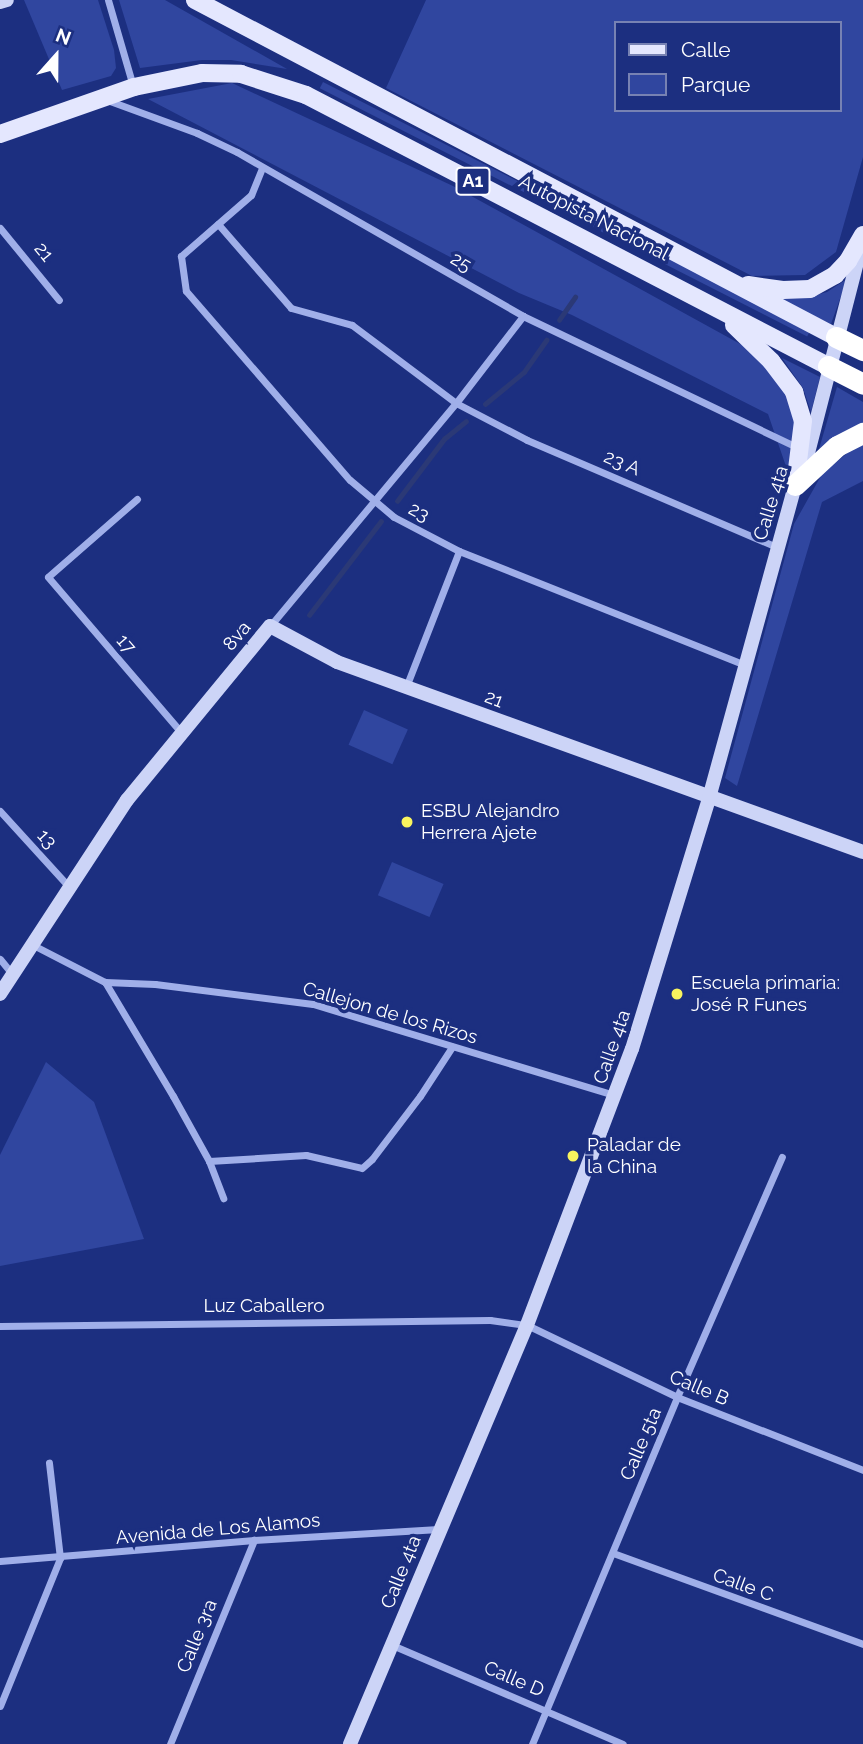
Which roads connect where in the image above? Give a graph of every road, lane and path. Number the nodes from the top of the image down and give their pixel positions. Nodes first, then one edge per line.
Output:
1 (7, 0) edge
2 (108, 0) edge
3 (195, 0) edge
4 (0, 2) edge
5 (134, 87) junction
6 (100, 97) junction
7 (0, 134) edge
8 (262, 168) junction
9 (218, 224) junction
10 (0, 228) edge
11 (863, 237) edge
12 (720, 278) junction
13 (695, 296) junction
14 (59, 300) dead end
15 (523, 316) junction
16 (836, 337) junction
17 (863, 350) edge
18 (828, 366) junction
19 (863, 384) edge
20 (456, 403) junction
21 (863, 433) edge
22 (804, 450) junction
23 (795, 485) junction
24 (137, 499) dead end
25 (374, 500) junction
26 (778, 547) junction
27 (459, 551) junction
28 (270, 626) junction
29 (746, 665) junction
30 (406, 687) junction
31 (181, 733) junction
32 (709, 798) junction
33 (0, 810) edge
34 (863, 852) edge
35 (71, 889) junction
36 (33, 945) junction
37 (0, 960) edge
38 (14, 975) junction
39 (105, 982) junction
40 (0, 994) edge
41 (452, 1047) junction
42 (615, 1095) junction
43 (782, 1157) dead end
44 (209, 1161) junction
45 (223, 1198) dead end
46 (527, 1325) junction
47 (0, 1326) edge
48 (677, 1397) junction
49 (49, 1463) dead end
50 (863, 1469) edge
51 (439, 1529) junction
52 (254, 1540) junction
53 (612, 1553) junction
54 (60, 1558) junction
55 (0, 1561) edge
56 (863, 1644) edge
57 (392, 1645) junction
58 (0, 1706) edge
59 (546, 1709) junction
60 (170, 1744) edge
61 (350, 1744) edge
62 (533, 1744) edge
63 (623, 1744) edge

1 - 4 main road
2 - 5 street
3 - 12 main road, Autopista Nacional / A1
5 - 6 main road, Autopista Nacional / A1
5 - 13 main road, Autopista Nacional / A1
6 - 7 main road, Autopista Nacional
6 - 8 street, 25
8 - 9 street
8 - 15 street, 25
9 - 20 street, 23 A
9 - 25 street, 23
10 - 14 street, 21
11 - 12 main road
11 - 16 main road, Calle 4ta
12 - 16 main road, Autopista Nacional / A1
13 - 18 main road, Autopista Nacional / A1
13 - 22 main road
15 - 20 street, 8va
15 - 22 street, 25
16 - 17 highway, Autopista Nacional / A1
16 - 18 main road, Calle 4ta
18 - 19 highway, Autopista Nacional / A1
18 - 22 main road, Calle 4ta
20 - 25 street, 8va
20 - 26 street, 23 A
21 - 23 highway
22 - 23 main road
23 - 26 main road, Calle 4ta
24 - 31 street, 17
25 - 27 street, 23
25 - 28 street, 8va
26 - 29 main road, Calle 4ta
27 - 29 street, 23
27 - 30 street
28 - 30 main road, 21
28 - 31 main road, 8va
29 - 32 main road, Calle 4ta
30 - 32 main road, 21
31 - 35 main road, 8va
32 - 34 main road, 21
32 - 42 main road, Calle 4ta
33 - 35 street, 13
35 - 36 main road, 8va
36 - 38 main road, 8va
36 - 39 street, Callejon de los Rizos
37 - 38 street
38 - 40 main road, 8va
39 - 41 street, Callejon de los Rizos
39 - 44 street
41 - 42 street, Callejon de los Rizos
41 - 44 street
42 - 46 main road, Calle 4ta
43 - 48 street, Calle 5ta
44 - 45 street
46 - 47 street, Luz Caballero
46 - 48 street, Calle B
46 - 51 main road, Calle 4ta
48 - 50 street, Calle B
48 - 53 street, Calle 5ta
49 - 54 street
51 - 52 street, Avenida de Los Alamos
51 - 57 main road, Calle 4ta
52 - 54 street, Avenida de Los Alamos
52 - 60 street, Calle 3ra
53 - 56 street, Calle C
53 - 59 street, Calle 5ta
54 - 55 street, Avenida de Los Alamos
54 - 58 street
57 - 59 street, Calle D
57 - 61 main road, Calle 4ta
59 - 62 street, Calle 5ta
59 - 63 street, Calle D

